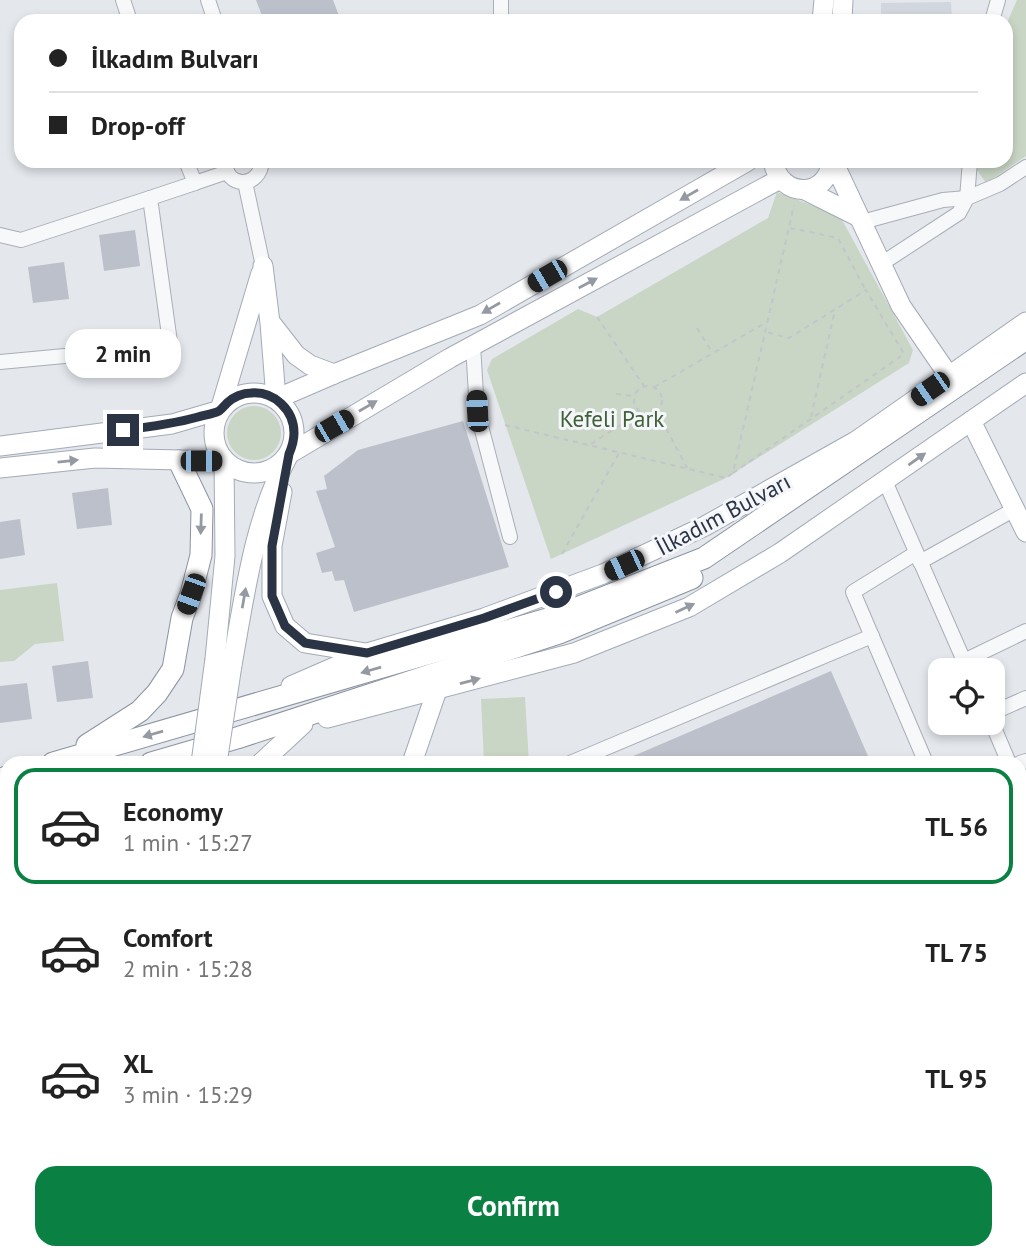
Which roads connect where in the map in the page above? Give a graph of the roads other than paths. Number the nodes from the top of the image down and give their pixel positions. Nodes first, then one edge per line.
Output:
1 (1026, 167) edge
2 (189, 168) edge
3 (224, 168) edge
4 (226, 168) edge
5 (262, 168) edge
6 (736, 168) edge
7 (830, 168) edge
8 (835, 168) edge
9 (969, 168) edge
10 (776, 170) edge
11 (245, 182) junction
12 (195, 183) junction
13 (800, 194) junction
14 (150, 198) junction
15 (967, 198) junction
16 (861, 220) junction
17 (0, 234) edge
18 (881, 264) junction
19 (263, 266) junction
20 (1026, 322) edge
21 (270, 323) junction
22 (1026, 339) edge
23 (473, 345) junction
24 (1026, 354) edge
25 (0, 362) edge
26 (334, 374) junction
27 (949, 376) junction
28 (1026, 383) edge
29 (276, 399) junction
30 (220, 410) junction
31 (971, 422) junction
32 (0, 446) edge
33 (289, 454) junction
34 (179, 461) junction
35 (224, 461) junction
36 (0, 468) edge
37 (885, 481) junction
38 (1015, 509) junction
39 (1026, 532) edge
40 (510, 537) dead end
41 (918, 558) junction
42 (557, 625) junction
43 (1026, 631) edge
44 (872, 636) junction
45 (367, 653) junction
46 (962, 658) edge
47 (980, 658) edge
48 (224, 662) junction
49 (437, 690) junction
50 (1026, 698) edge
51 (1005, 707) edge
52 (235, 710) junction
53 (303, 724) junction
54 (997, 735) edge
55 (237, 738) junction
56 (68, 756) edge
57 (77, 756) edge
58 (175, 756) edge
59 (203, 756) edge
60 (217, 756) edge
61 (269, 756) edge
62 (414, 756) edge
63 (587, 756) edge
64 (923, 756) edge
65 (1006, 756) edge

1 - 15 street
2 - 12 street
3 - 12 street
4 - 11 street
5 - 11 street
6 -> 26 main road
7 - 13 main road
8 - 16 main road
9 - 15 street
10 - 13 main road
23 -> 10 main road
11 - 19 street
12 - 14 street
13 - 16 main road
14 - 17 street
14 - 25 street
15 - 16 street
15 - 18 street
16 - 18 main road
18 - 27 main road
19 - 21 main road
19 - 30 main road
20 - 27 main road, İlkadım Bulvarı
21 - 26 main road
21 - 29 main road
22 - 42 highway, İlkadım Bulvarı
33 -> 23 main road
23 - 40 street
24 - 42 highway, İlkadım Bulvarı
26 - 29 main road
27 - 45 main road, İlkadım Bulvarı
28 - 31 main road, İlkadım Bulvarı
29 - 30 main road
29 - 33 main road
30 - 32 main road
30 - 35 main road
37 -> 31 main road, İlkadım Bulvarı
31 - 38 main road
33 - 35 main road
33 - 45 main road
48 -> 33 main road
34 - 35 main road
36 -> 34 main road
34 -> 56 highway
35 - 48 main road
37 - 41 street
49 -> 37 main road, İlkadım Bulvarı
38 - 39 main road
38 - 41 street
41 - 44 street
41 - 46 street
42 -> 52 highway, İlkadım Bulvarı
42 - 55 highway, İlkadım Bulvarı
43 - 47 street
44 - 63 street
44 - 64 street
45 - 52 main road, İlkadım Bulvarı
48 - 59 main road, bridge
48 - 60 main road, bridge
49 - 53 main road, İlkadım Bulvarı
49 - 62 main road
50 - 51 street
52 -> 57 highway, İlkadım Bulvarı
53 - 55 main road, İlkadım Bulvarı
53 - 61 main road
54 - 65 street
55 - 58 highway, İlkadım Bulvarı

